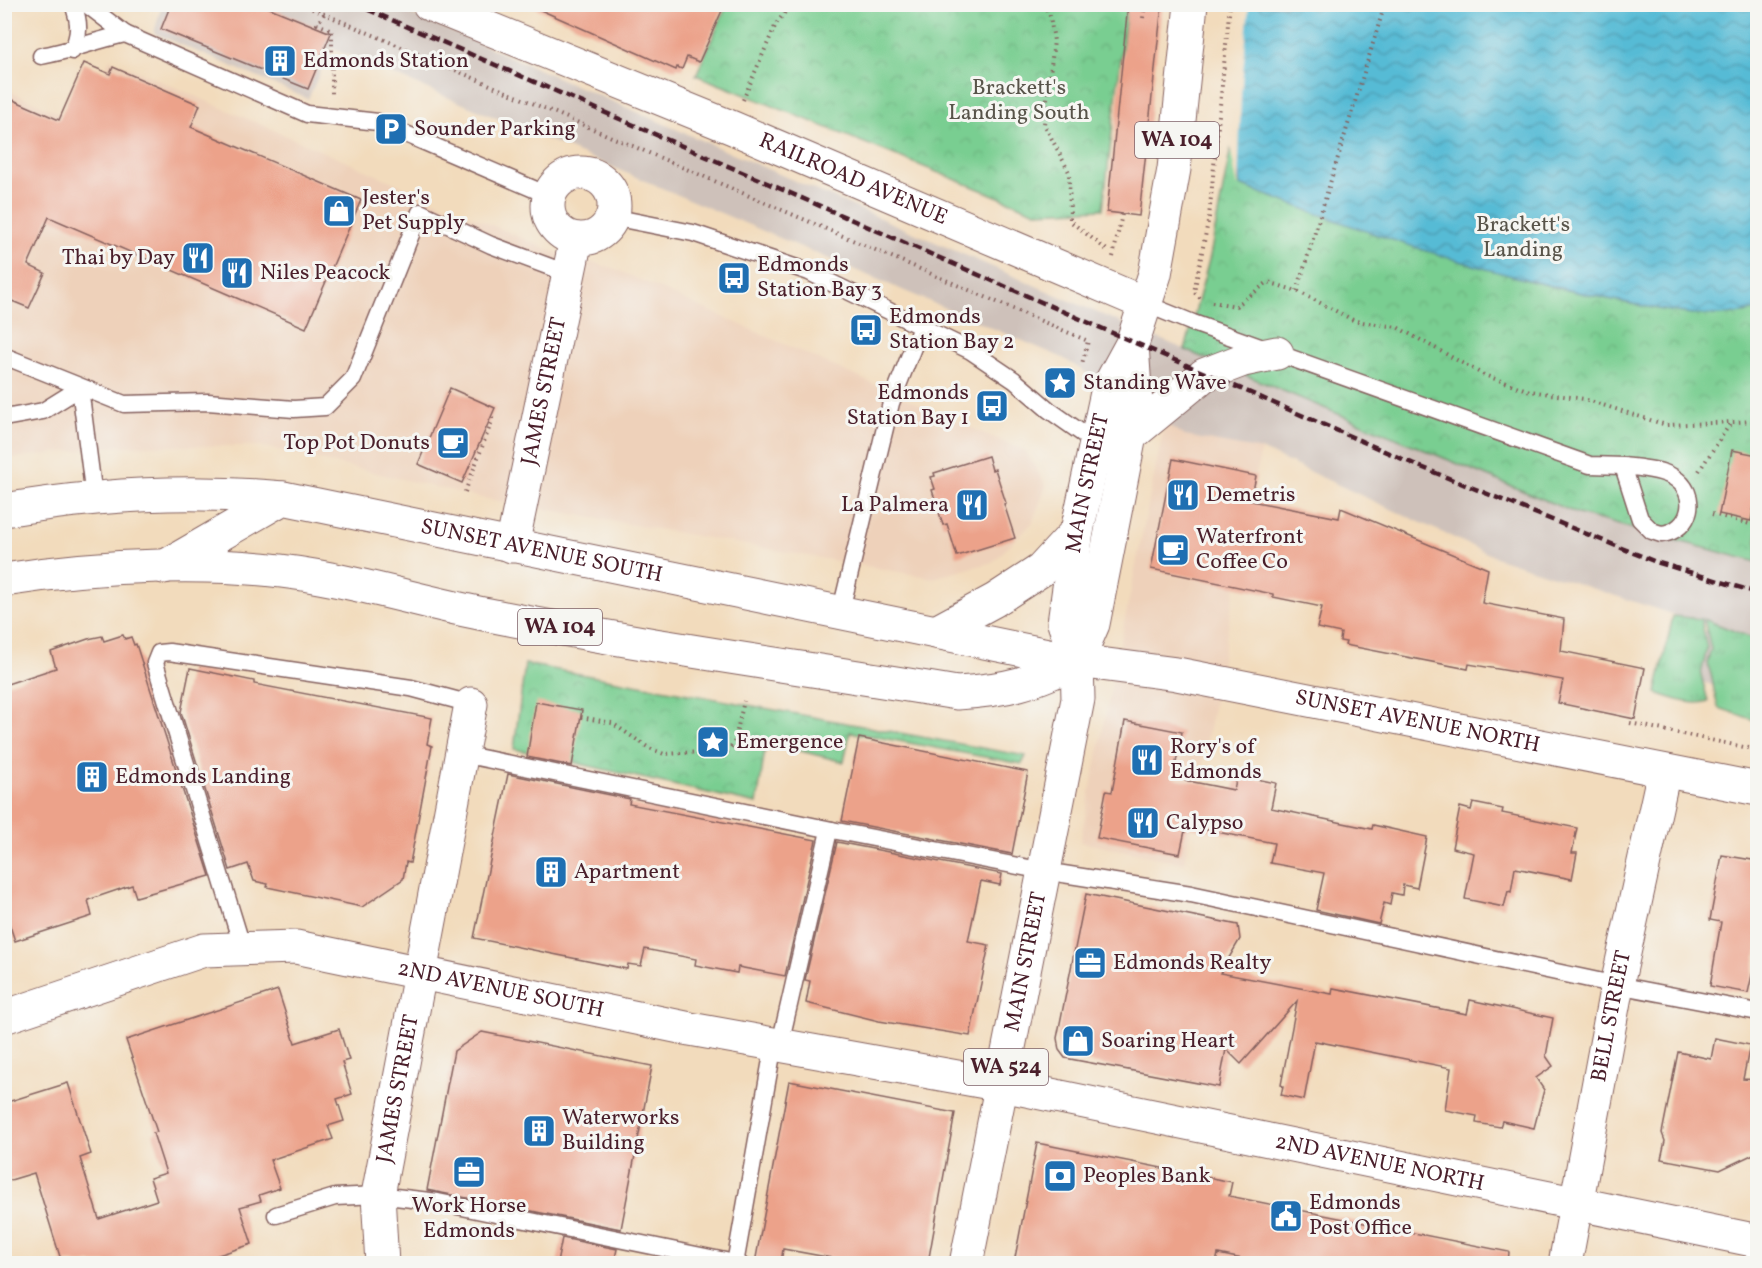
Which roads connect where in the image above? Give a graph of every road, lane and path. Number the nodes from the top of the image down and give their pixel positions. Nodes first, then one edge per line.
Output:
1 (73, 4) edge
2 (86, 4) edge
3 (301, 4) edge
4 (791, 4) edge
5 (1044, 4) edge
6 (1145, 4) edge
7 (1191, 4) edge
8 (1230, 4) edge
9 (1385, 4) edge
10 (429, 5) edge
11 (470, 12) edge
12 (324, 14) junction
13 (1143, 18) dead end
14 (125, 34) junction
15 (72, 51) junction
16 (41, 56) dead end
17 (340, 117) junction
18 (734, 128) junction
19 (550, 196) junction
20 (1122, 214) dead end
21 (612, 217) junction
22 (576, 239) junction
23 (1112, 254) junction
24 (1113, 264) dead end
25 (569, 274) junction
26 (1151, 289) junction
27 (1297, 291) junction
28 (921, 327) junction
29 (1088, 341) dead end
30 (1132, 344) junction
31 (1277, 353) junction
32 (4, 356) edge
33 (80, 388) junction
34 (492, 417) dead end
35 (4, 418) edge
36 (1732, 421) junction
37 (1758, 421) edge
38 (1131, 435) junction
39 (1096, 443) junction
40 (1623, 466) junction
41 (1684, 491) junction
42 (465, 492) dead end
43 (94, 497) junction
44 (284, 498) junction
45 (4, 510) edge
46 (1685, 523) junction
47 (1758, 526) edge
48 (1077, 531) junction
49 (512, 546) junction
50 (162, 567) junction
51 (4, 580) edge
52 (840, 614) junction
53 (936, 632) junction
54 (1077, 661) junction
55 (744, 701) dead end
56 (471, 704) joint
57 (581, 717) dead end
58 (1630, 723) dead end
59 (1758, 750) edge
60 (462, 754) junction
61 (1664, 771) junction
62 (1758, 789) edge
63 (832, 830) junction
64 (1044, 871) junction
65 (243, 949) junction
66 (421, 974) junction
67 (1617, 985) junction
68 (1758, 1012) edge
69 (4, 1017) edge
70 (777, 1044) junction
71 (1002, 1085) junction
72 (378, 1195) junction
73 (1576, 1202) junction
74 (276, 1215) dead end
75 (1758, 1241) edge
76 (382, 1263) edge
77 (736, 1263) edge
78 (966, 1263) edge
79 (1565, 1263) edge

1 - 15 lane
2 - 14 lane
3 - 12 path
4 - 18 path
5 - 23 path
6 - 13 path
7 - 26 street, WA 104
8 - 27 path
9 - 27 path
10 - 11 street, RAILROAD AVENUE
11 - 18 street, RAILROAD AVENUE
12 - 17 path
12 - 29 path
14 - 15 lane
14 - 17 lane
15 - 16 lane
17 - 19 lane
18 - 26 street, RAILROAD AVENUE
19 - 21 street
19 - 22 street
20 - 23 path
21 - 22 street
21 - 28 lane
22 - 25 street, JAMES STREET
23 - 24 path
25 - 33 lane
25 - 49 street, JAMES STREET
26 - 30 street, MAIN STREET / WA 104
26 - 31 lane, RAILROAD AVENUE
27 - 36 path
28 - 39 lane
28 - 52 lane
30 - 38 street, MAIN STREET / WA 104
30 - 39 street, MAIN STREET / WA 104
31 - 38 street
31 - 40 lane, RAILROAD AVENUE
32 - 33 lane
33 - 35 lane
33 - 43 lane
34 - 42 path
36 - 37 path
36 - 41 path
38 - 54 street, MAIN STREET / WA 104
39 - 48 street, MAIN STREET / WA 104
40 - 41 lane, RAILROAD AVENUE
40 - 46 lane
41 - 46 lane
43 - 44 street, SUNSET AVENUE SOUTH
43 - 45 street, SUNSET AVENUE SOUTH
44 - 49 street, SUNSET AVENUE SOUTH
44 - 50 street
46 - 47 path
48 - 53 street
48 - 54 street, MAIN STREET / WA 524
49 - 52 street, SUNSET AVENUE SOUTH
50 - 51 street, WA 104
50 - 54 street, WA 104
52 - 53 street, SUNSET AVENUE SOUTH
53 - 54 street, SUNSET AVENUE SOUTH
54 - 61 street, SUNSET AVENUE NORTH
54 - 64 street, MAIN STREET / WA 524
55 - 57 path
56 - 60 street, JAMES STREET
56 - 65 lane
58 - 59 path
60 - 63 lane
60 - 66 street, JAMES STREET
61 - 62 street, SUNSET AVENUE NORTH
61 - 67 street, BELL STREET
63 - 64 lane
63 - 70 lane
64 - 67 lane
64 - 71 street, MAIN STREET / WA 524
65 - 66 street, 2ND AVENUE SOUTH
65 - 69 street, 2ND AVENUE SOUTH
66 - 70 street, 2ND AVENUE SOUTH
66 - 72 street, JAMES STREET
67 - 68 lane
67 - 73 street, BELL STREET
70 - 71 street, 2ND AVENUE SOUTH
70 - 77 lane
71 - 73 street, 2ND AVENUE NORTH
71 - 78 street, MAIN STREET / WA 524
72 - 74 lane
72 - 76 street, JAMES STREET
72 - 77 lane
73 - 75 street, 2ND AVENUE NORTH
73 - 79 street, BELL STREET

